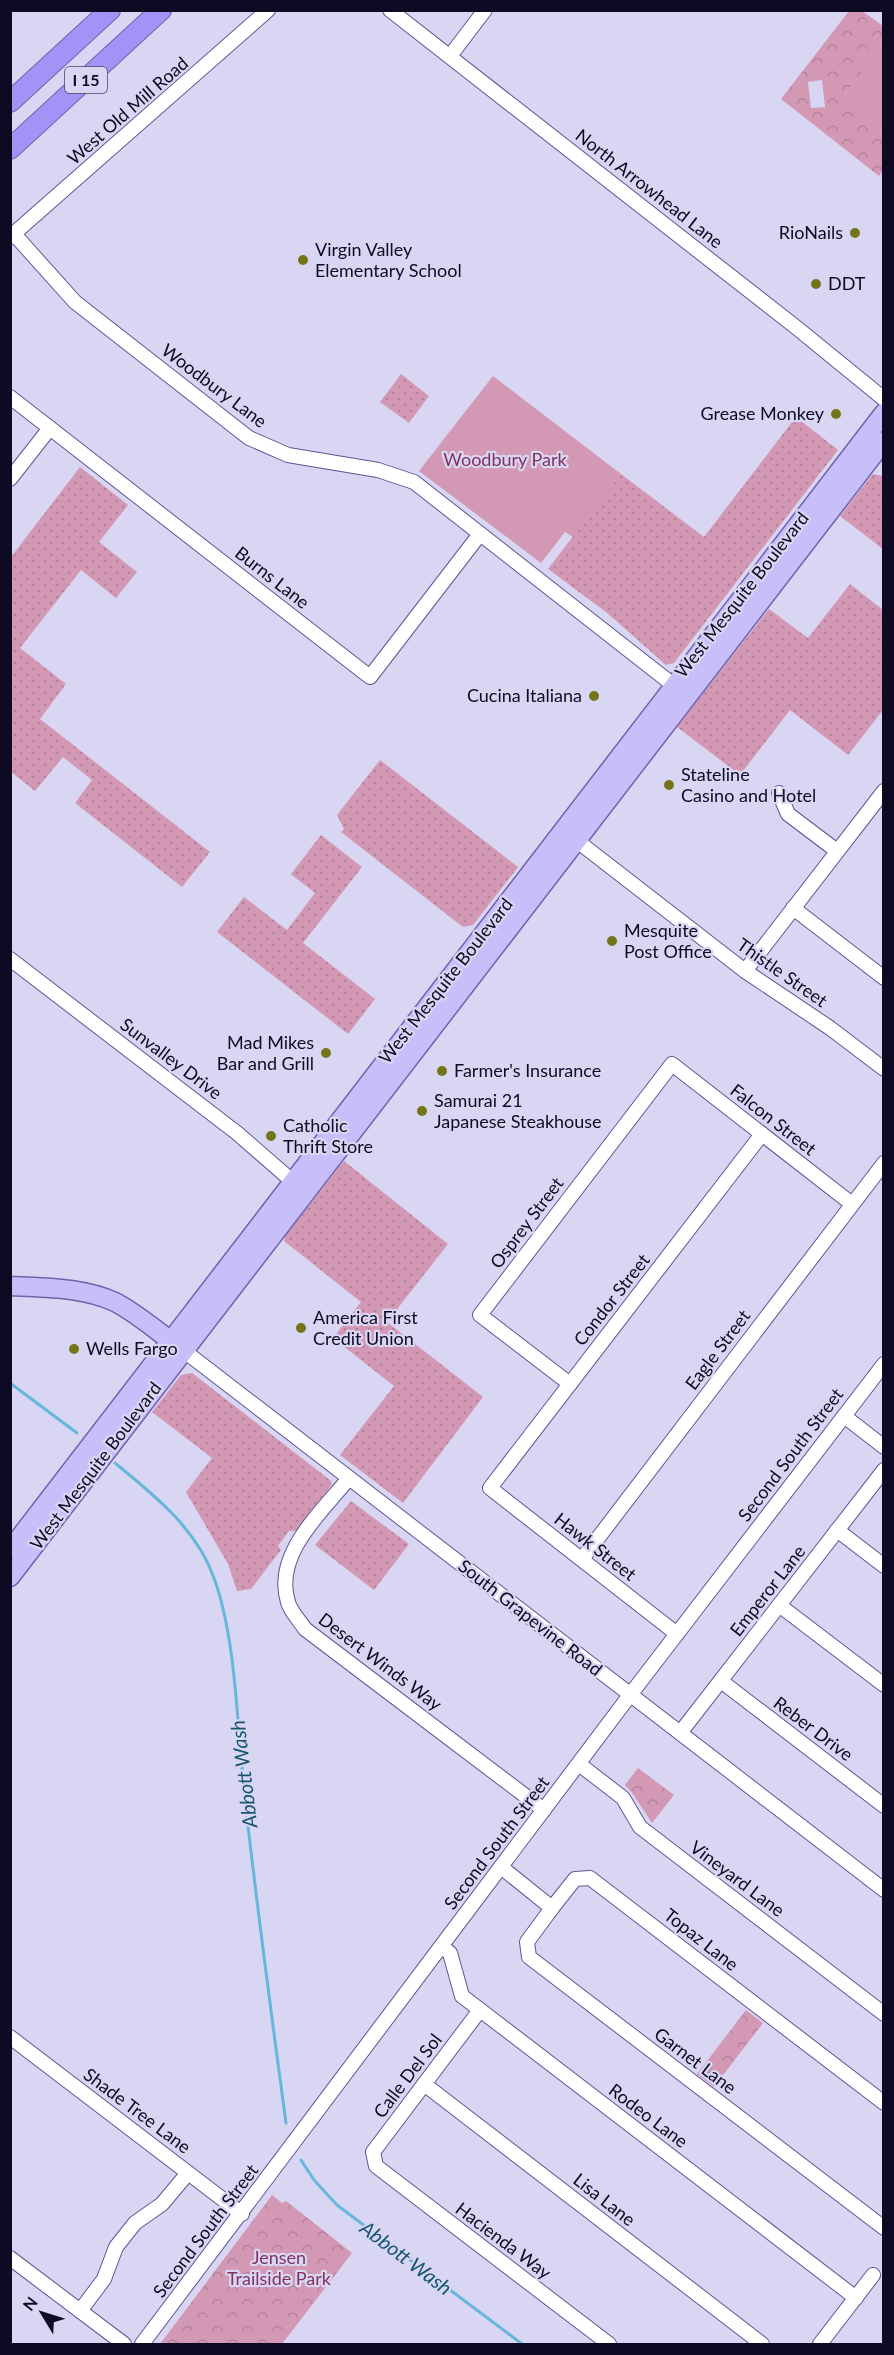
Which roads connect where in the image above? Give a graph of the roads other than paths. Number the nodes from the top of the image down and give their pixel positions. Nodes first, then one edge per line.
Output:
1 (110, 10) edge
2 (161, 10) edge
3 (268, 10) edge
4 (390, 10) edge
5 (485, 10) edge
6 (450, 56) junction
7 (10, 102) edge
8 (10, 149) edge
9 (12, 236) edge
10 (10, 398) edge
11 (884, 399) edge
12 (884, 413) edge
13 (50, 428) junction
14 (884, 441) edge
15 (10, 479) edge
16 (480, 534) junction
17 (680, 690) junction
18 (884, 791) edge
19 (780, 793) dead end
20 (569, 835) junction
21 (837, 851) junction
22 (793, 908) junction
23 (10, 959) edge
24 (745, 971) junction
25 (884, 978) edge
26 (672, 1064) joint
27 (884, 1069) edge
28 (762, 1134) junction
29 (884, 1163) edge
30 (298, 1187) junction
31 (852, 1204) junction
32 (10, 1286) edge
33 (177, 1346) junction
34 (884, 1364) edge
35 (570, 1384) junction
36 (844, 1416) junction
37 (884, 1447) edge
38 (884, 1470) edge
39 (349, 1478) junction
40 (490, 1488) joint
41 (837, 1530) junction
42 (10, 1550) edge
43 (582, 1559) junction
44 (884, 1566) edge
45 (10, 1577) edge
46 (779, 1605) junction
47 (677, 1634) junction
48 (721, 1681) junction
49 (884, 1685) edge
50 (630, 1695) junction
51 (680, 1733) junction
52 (579, 1764) junction
53 (884, 1806) edge
54 (544, 1809) junction
55 (501, 1867) junction
56 (884, 1890) edge
57 (552, 1908) junction
58 (442, 1947) junction
59 (480, 2010) junction
60 (884, 2014) edge
61 (10, 2037) edge
62 (424, 2084) junction
63 (884, 2103) edge
64 (376, 2166) joint
65 (188, 2173) junction
66 (242, 2214) junction
67 (883, 2226) edge
68 (10, 2258) edge
69 (873, 2275) dead end
70 (856, 2298) junction
71 (80, 2311) junction
72 (124, 2344) edge
73 (142, 2344) edge
74 (609, 2344) edge
75 (762, 2344) edge
76 (819, 2344) edge

1 - 7 highway, I 15
2 - 8 highway, I 15
3 - 9 street, West Old Mill Road
4 - 6 street, North Arrowhead Lane
5 - 6 street
6 - 11 street, North Arrowhead Lane
9 - 16 street, Woodbury Lane
10 - 13 street, Burns Lane
12 - 17 main road, West Mesquite Boulevard
13 - 15 street
13 - 16 street, Burns Lane
14 - 17 main road, West Mesquite Boulevard
16 - 17 street, Woodbury Lane
17 - 20 main road, West Mesquite Boulevard
18 - 21 street
19 - 21 street
20 - 24 street, Thistle Street
20 - 30 main road, West Mesquite Boulevard
21 - 22 street
22 - 24 street
22 - 25 street
23 - 30 street, Sunvalley Drive
24 - 27 street, Thistle Street
26 - 28 street, Falcon Street
26 - 35 street, Osprey Street
28 - 31 street, Falcon Street
28 - 35 street, Condor Street
29 - 31 street, Eagle Street
30 - 33 main road, West Mesquite Boulevard
31 - 43 street, Eagle Street
32 - 33 main road
33 - 39 street, South Grapevine Road
33 - 42 main road, West Mesquite Boulevard
33 - 45 main road, West Mesquite Boulevard
34 - 36 street, Second South Street
35 - 40 street, Condor Street
36 - 37 street
36 - 47 street, Second South Street
38 - 41 street, Emperor Lane
39 - 50 street, South Grapevine Road
39 - 54 street, Desert Winds Way
40 - 43 street, Hawk Street
41 - 44 street
41 - 46 street, Emperor Lane
43 - 47 street, Hawk Street
46 - 48 street, Emperor Lane
46 - 49 street
47 - 50 street, Second South Street
48 - 51 street, Emperor Lane
48 - 53 street, Reber Drive
50 - 51 street, South Grapevine Road
50 - 52 street, Second South Street
51 - 56 street, South Grapevine Road
52 - 54 street, Second South Street
52 - 60 street, Vineyard Lane
54 - 55 street, Second South Street
55 - 57 street
55 - 58 street, Second South Street
57 - 63 street, Topaz Lane
57 - 67 street, Garnet Lane
58 - 59 street, Rodeo Lane
58 - 66 street, Second South Street
59 - 62 street, Calle Del Sol
59 - 70 street, Rodeo Lane
61 - 65 street, Shade Tree Lane
62 - 64 street, Calle Del Sol
62 - 75 street, Lisa Lane
64 - 74 street, Hacienda Way
65 - 66 street, Shade Tree Lane
65 - 71 street
66 - 73 street, Second South Street
68 - 71 street
69 - 70 street
70 - 76 street
71 - 72 street

